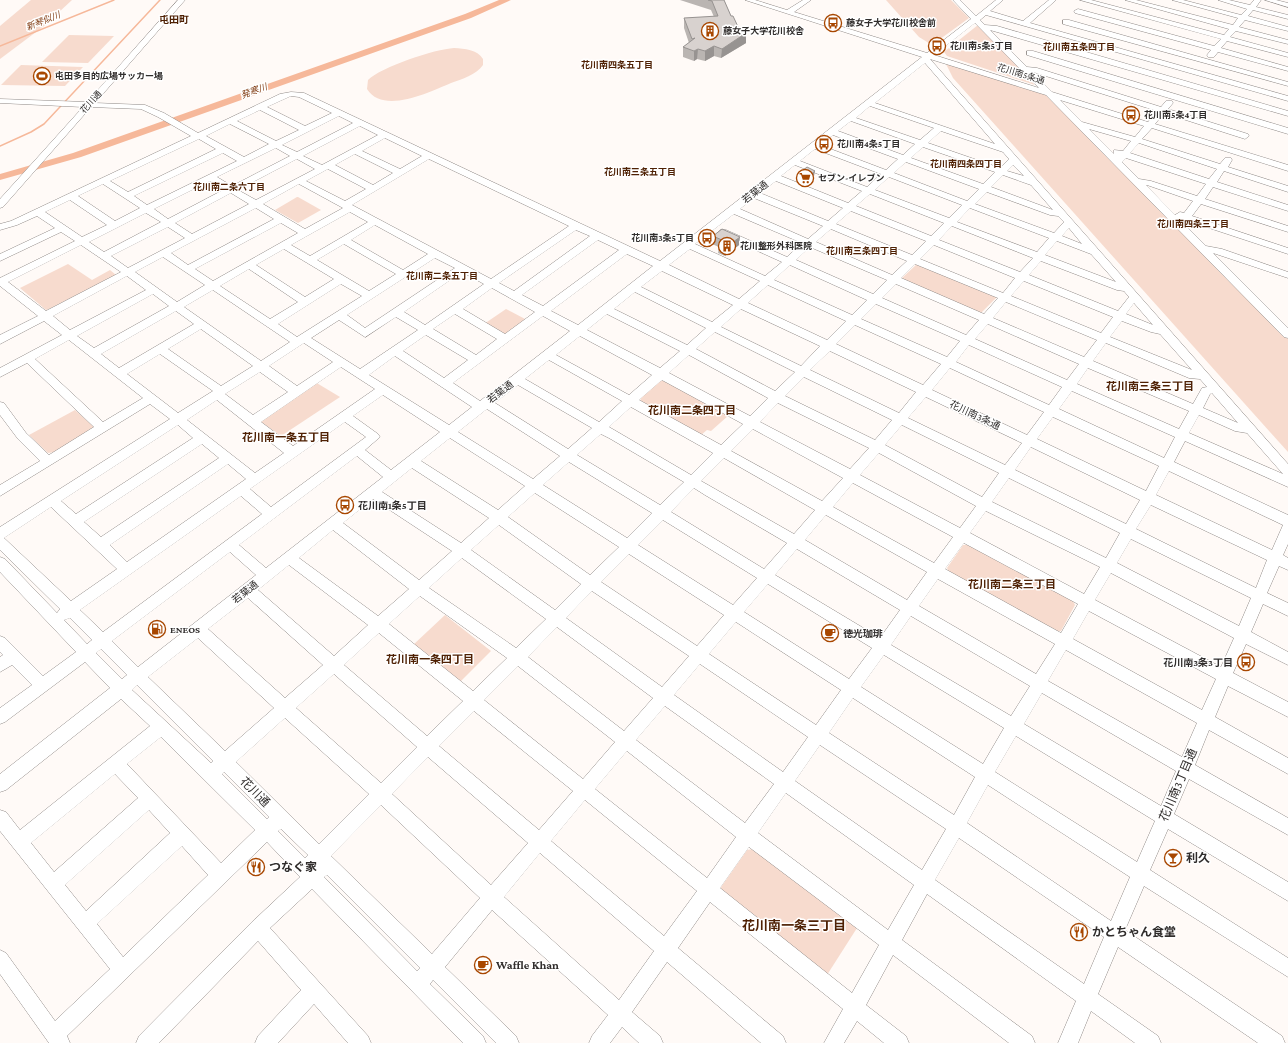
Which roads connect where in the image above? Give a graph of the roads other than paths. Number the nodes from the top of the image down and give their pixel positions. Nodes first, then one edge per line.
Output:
1 (174, 0) edge
2 (182, 0) edge
3 (748, 0) edge
4 (775, 0) edge
5 (808, 0) edge
6 (956, 0) edge
7 (1000, 0) edge
8 (1053, 0) edge
9 (1128, 0) edge
10 (1171, 0) edge
11 (1175, 0) edge
12 (1221, 0) edge
13 (1258, 0) edge
14 (1268, 0) edge
15 (1087, 1) edge
16 (766, 5) junction
17 (1288, 5) edge
18 (1251, 8) junction
19 (1161, 9) junction
20 (1078, 11) junction
21 (789, 12) junction
22 (985, 12) junction
23 (1243, 17) junction
24 (1288, 17) edge
25 (1152, 19) junction
26 (1066, 22) junction
27 (979, 23) junction
28 (1025, 23) junction
29 (1234, 28) junction
30 (1142, 29) junction
31 (1288, 29) edge
32 (1054, 32) junction
33 (1225, 38) junction
34 (1131, 40) junction
35 (1288, 42) edge
36 (1042, 43) junction
37 (1215, 49) junction
38 (1120, 51) junction
39 (1030, 53) junction
40 (1288, 55) edge
41 (927, 57) junction
42 (1206, 60) junction
43 (1018, 62) junction
44 (1109, 62) junction
45 (1025, 69) junction
46 (1288, 69) edge
47 (1196, 72) junction
48 (1097, 74) junction
49 (1286, 80) edge
50 (1185, 84) junction
51 (1046, 92) junction
52 (1079, 93) junction
53 (1274, 95) junction
54 (1174, 97) junction
55 (1288, 99) edge
56 (0, 101) edge
57 (868, 103) junction
58 (85, 104) junction
59 (261, 107) junction
60 (1265, 108) junction
61 (1164, 109) junction
62 (339, 113) junction
63 (1288, 114) edge
64 (849, 118) junction
65 (231, 121) junction
66 (1255, 121) junction
67 (359, 123) junction
68 (1077, 123) junction
69 (1151, 124) junction
70 (939, 128) junction
71 (306, 130) junction
72 (1288, 131) edge
73 (832, 132) junction
74 (385, 135) junction
75 (199, 136) junction
76 (1245, 136) junction
77 (1137, 140) junction
78 (922, 143) junction
79 (275, 145) junction
80 (814, 146) junction
81 (223, 149) junction
82 (1104, 150) junction
83 (355, 151) junction
84 (1234, 151) junction
85 (1125, 154) junction
86 (1011, 155) junction
87 (296, 156) junction
88 (429, 156) junction
89 (905, 158) junction
90 (244, 161) junction
91 (794, 162) junction
92 (1117, 163) junction
93 (325, 167) junction
94 (1223, 167) junction
95 (1288, 168) edge
96 (1001, 172) junction
97 (400, 173) junction
98 (887, 174) junction
99 (210, 177) junction
100 (775, 177) junction
101 (300, 180) junction
102 (104, 181) junction
103 (1135, 181) junction
104 (1212, 183) junction
105 (1037, 184) junction
106 (985, 188) junction
107 (373, 189) junction
108 (1288, 189) edge
109 (231, 190) junction
110 (869, 190) junction
111 (0, 194) edge
112 (754, 194) junction
113 (72, 196) junction
114 (127, 196) junction
115 (1200, 200) junction
116 (255, 204) junction
117 (968, 205) junction
118 (0, 206) edge
119 (348, 206) junction
120 (851, 206) junction
121 (1288, 208) edge
122 (147, 209) junction
123 (733, 210) junction
124 (1166, 211) junction
125 (38, 212) junction
126 (1187, 217) junction
127 (1066, 218) junction
128 (281, 219) junction
129 (376, 221) junction
130 (169, 222) junction
131 (951, 222) junction
132 (831, 224) junction
133 (114, 225) junction
134 (575, 226) junction
135 (1180, 226) junction
136 (0, 227) edge
137 (711, 227) junction
138 (62, 228) junction
139 (1288, 230) edge
140 (305, 233) junction
141 (597, 236) junction
142 (1055, 237) junction
143 (192, 238) junction
144 (344, 240) junction
145 (933, 240) junction
146 (82, 242) junction
147 (810, 243) junction
148 (284, 245) junction
149 (688, 245) junction
150 (1202, 248) junction
151 (626, 250) junction
152 (1096, 252) junction
153 (164, 253) junction
154 (436, 253) junction
155 (104, 256) junction
156 (1283, 256) edge
157 (1039, 257) junction
158 (0, 258) edge
159 (310, 260) junction
160 (913, 260) junction
161 (789, 261) junction
162 (249, 265) junction
163 (463, 267) junction
164 (661, 267) junction
165 (188, 270) junction
166 (128, 272) junction
167 (403, 274) junction
168 (1023, 275) junction
169 (1288, 275) edge
170 (342, 279) junction
171 (894, 279) junction
172 (0, 281) edge
173 (766, 281) junction
174 (493, 283) junction
175 (213, 286) junction
176 (634, 288) junction
177 (153, 290) junction
178 (1132, 293) junction
179 (516, 295) junction
180 (369, 296) junction
181 (1005, 297) junction
182 (873, 300) junction
183 (305, 302) junction
184 (740, 304) junction
185 (176, 306) junction
186 (455, 310) junction
187 (544, 310) junction
188 (606, 310) junction
189 (396, 312) junction
190 (339, 315) junction
191 (1120, 315) junction
192 (46, 316) junction
193 (987, 318) junction
194 (852, 320) junction
195 (202, 324) junction
196 (270, 324) junction
197 (714, 327) junction
198 (427, 329) junction
199 (1164, 330) junction
200 (578, 331) junction
201 (1288, 334) edge
202 (70, 335) junction
203 (1103, 338) junction
204 (505, 339) junction
205 (0, 340) edge
206 (300, 340) junction
207 (968, 341) junction
208 (827, 345) junction
209 (160, 349) junction
210 (688, 350) junction
211 (395, 351) junction
212 (94, 353) junction
213 (548, 355) junction
214 (28, 358) junction
215 (476, 360) junction
216 (1087, 361) junction
217 (341, 362) junction
218 (949, 363) junction
219 (261, 365) junction
220 (802, 371) junction
221 (0, 373) edge
222 (119, 373) junction
223 (360, 375) junction
224 (660, 375) junction
225 (1205, 376) junction
226 (517, 379) junction
227 (445, 383) junction
228 (1069, 386) junction
229 (1215, 388) junction
230 (383, 389) junction
231 (297, 392) junction
232 (925, 392) junction
233 (218, 393) junction
234 (776, 397) junction
235 (151, 398) junction
236 (631, 400) junction
237 (483, 405) junction
238 (0, 406) edge
239 (1197, 409) junction
240 (1051, 411) junction
241 (345, 416) junction
242 (178, 419) junction
243 (901, 419) junction
244 (253, 421) junction
245 (750, 423) junction
246 (600, 427) junction
247 (102, 428) junction
248 (1251, 429) junction
249 (448, 432) junction
250 (1182, 436) junction
251 (202, 438) junction
252 (1029, 441) junction
253 (878, 447) junction
254 (357, 450) junction
255 (721, 452) junction
256 (293, 453) junction
257 (568, 455) junction
258 (228, 458) junction
259 (48, 461) junction
260 (412, 462) junction
261 (1166, 464) junction
262 (1007, 472) junction
263 (1288, 472) edge
264 (392, 477) junction
265 (852, 477) junction
266 (255, 479) junction
267 (693, 480) junction
268 (1288, 482) edge
269 (534, 486) junction
270 (241, 489) junction
271 (0, 491) edge
272 (373, 492) junction
273 (1148, 498) junction
274 (52, 500) junction
275 (984, 504) junction
276 (825, 509) junction
277 (662, 511) junction
278 (271, 514) junction
279 (498, 517) junction
280 (75, 521) junction
281 (1288, 521) edge
282 (333, 523) junction
283 (1288, 528) edge
284 (1128, 531) junction
285 (961, 536) junction
286 (796, 542) junction
287 (1, 544) edge
288 (100, 545) junction
289 (230, 545) junction
290 (628, 546) junction
291 (461, 550) junction
292 (289, 558) junction
293 (1282, 561) edge
294 (0, 563) edge
295 (1108, 565) junction
296 (127, 570) junction
297 (936, 570) junction
298 (266, 576) junction
299 (766, 577) junction
300 (591, 582) junction
301 (419, 588) junction
302 (248, 590) junction
303 (1259, 596) junction
304 (1086, 602) junction
305 (909, 607) junction
306 (71, 610) junction
307 (1288, 610) edge
308 (735, 614) junction
309 (556, 618) junction
310 (55, 620) junction
311 (378, 624) junction
312 (198, 629) junction
313 (1242, 635) junction
314 (102, 640) junction
315 (0, 642) edge
316 (1063, 642) junction
317 (882, 646) junction
318 (85, 652) junction
319 (13, 656) junction
320 (699, 656) junction
321 (517, 657) junction
322 (1288, 659) edge
323 (0, 665) edge
324 (332, 665) junction
325 (138, 676) junction
326 (1224, 678) junction
327 (1038, 684) junction
328 (42, 685) junction
329 (122, 689) junction
330 (851, 689) junction
331 (664, 697) junction
332 (473, 702) junction
333 (285, 707) junction
334 (1288, 710) edge
335 (0, 717) edge
336 (1206, 721) junction
337 (1014, 726) junction
338 (161, 727) junction
339 (818, 736) junction
340 (625, 743) junction
341 (428, 747) junction
342 (224, 761) junction
343 (116, 763) junction
344 (1288, 766) edge
345 (1185, 768) junction
346 (211, 774) junction
347 (985, 774) junction
348 (784, 782) junction
349 (0, 784) edge
350 (584, 790) junction
351 (381, 794) junction
352 (149, 799) junction
353 (1165, 816) junction
354 (281, 817) junction
355 (0, 818) edge
356 (956, 826) junction
357 (1288, 827) edge
358 (266, 830) junction
359 (182, 834) junction
360 (746, 836) junction
361 (19, 842) junction
362 (539, 842) junction
363 (323, 859) junction
364 (309, 873) junction
365 (1140, 874) junction
366 (220, 875) junction
367 (924, 882) junction
368 (53, 884) junction
369 (708, 890) junction
370 (1288, 892) edge
371 (492, 898) junction
372 (84, 924) junction
373 (258, 928) junction
374 (1114, 934) junction
375 (891, 942) junction
376 (666, 949) junction
377 (0, 959) edge
378 (432, 967) junction
379 (1288, 968) edge
380 (122, 970) junction
381 (418, 984) junction
382 (314, 990) junction
383 (1087, 997) junction
384 (854, 1007) junction
385 (620, 1014) junction
386 (57, 1039) edge
387 (146, 1043) edge
388 (265, 1043) edge
389 (362, 1043) edge
390 (476, 1043) edge
391 (508, 1043) edge
392 (599, 1043) edge
393 (653, 1043) edge
394 (776, 1043) edge
395 (834, 1043) edge
396 (899, 1043) edge
397 (1025, 1043) edge
398 (1068, 1043) edge
399 (1151, 1043) edge
400 (1275, 1043) edge

1 - 58 street, 花川通
2 - 58 street, 花川通
3 - 16 street, 花川南5条通
4 - 16 street
5 - 21 street
6 - 27 street
7 - 22 street, 若葉通
8 - 28 street
9 - 19 street
10 - 19 street
11 - 23 street
12 - 18 street
13 - 18 street
14 - 17 street
15 - 20 street
15 - 25 street
16 - 21 street, 花川南5条通
18 - 23 street
18 - 24 street
19 - 25 street
19 - 29 street
20 - 26 street
20 - 30 street
21 - 41 street, 花川南5条通
22 - 27 street, 若葉通
22 - 28 street
23 - 29 street
23 - 31 street
25 - 30 street
25 - 33 street
26 - 32 street
26 - 34 street
27 - 36 street
27 - 41 street, 若葉通
27 - 43 street
28 - 32 street
29 - 33 street
29 - 35 street
30 - 34 street
30 - 37 street
32 - 36 street
32 - 38 street
33 - 37 street
33 - 40 street
34 - 38 street
34 - 42 street
36 - 39 street
36 - 44 street
37 - 42 street
37 - 46 street
38 - 44 street
38 - 47 street
39 - 43 street
39 - 48 street
41 - 51 street, 花川南5条通
41 - 57 street, 若葉通
41 - 86 street
42 - 47 street
42 - 49 street
43 - 45 street
44 - 48 street
44 - 50 street
45 - 51 street
45 - 52 street
47 - 50 street
47 - 53 street
48 - 52 street
48 - 54 street
49 - 53 street
50 - 54 street
50 - 60 street
51 - 52 street, 花川南5条通
51 - 68 street
52 - 61 street
52 - 69 street, 花川南5条通
53 - 55 street
53 - 60 street
54 - 61 street
54 - 66 street
56 - 58 street
57 - 64 street, 若葉通
57 - 70 street
58 - 75 street
58 - 111 street, 花川通
58 - 118 street, 花川通
59 - 62 street, 花川南3条通
59 - 65 street, 花川南3条通
59 - 71 street
60 - 63 street
60 - 66 street
61 - 69 street
61 - 76 street
62 - 67 street, 花川南3条通
62 - 71 street
64 - 73 street, 若葉通
64 - 78 street
65 - 75 street, 花川南3条通
65 - 79 street
66 - 72 street
66 - 76 street
67 - 74 street, 花川南3条通
67 - 87 street
68 - 77 street
68 - 82 street
69 - 77 street
69 - 84 street, 花川南5条通
70 - 78 street
70 - 86 street
71 - 79 street
73 - 80 street, 若葉通
73 - 89 street
74 - 83 street
74 - 88 street, 花川南3条通
75 - 81 street
75 - 102 street, 花川南3条通
76 - 84 street
77 - 85 street
77 - 94 street
78 - 89 street
78 - 96 street
79 - 87 street
79 - 90 street
80 - 91 street, 若葉通
80 - 98 street
81 - 90 street
81 - 114 street
82 - 85 street
82 - 92 street
83 - 93 street
83 - 97 street
84 - 94 street
84 - 95 street, 花川南5条通
85 - 92 street
85 - 104 street
86 - 96 street
86 - 105 street
87 - 93 street
87 - 109 street
88 - 97 street
88 - 134 street, 花川南3条通
89 - 98 street
89 - 106 street
90 - 99 street
91 - 100 street, 若葉通
91 - 110 street
92 - 103 street
93 - 101 street
93 - 107 street
94 - 104 street
94 - 108 street
96 - 105 street
96 - 106 street
97 - 107 street
98 - 110 street
98 - 117 street
99 - 109 street
99 - 122 street
100 - 112 street, 若葉通
100 - 120 street
101 - 116 street
101 - 119 street
102 - 113 street, 花川南3条通
102 - 114 street
103 - 115 street
103 - 124 street
104 - 115 street
104 - 121 street
105 - 127 street
106 - 117 street
106 - 127 street
107 - 119 street
109 - 116 street
109 - 130 street
110 - 120 street
110 - 131 street
112 - 123 street, 若葉通
112 - 132 street
113 - 125 street, 花川南3条通
113 - 133 street
114 - 122 street
115 - 126 street
115 - 139 street
116 - 128 street
116 - 143 street
117 - 131 street
117 - 142 street
119 - 129 street
119 - 140 street
120 - 132 street
120 - 145 street
122 - 130 street
122 - 133 street
123 - 137 street, 若葉通
123 - 147 street
124 - 126 street
124 - 135 street
125 - 136 street, 花川南3条通
125 - 138 street
126 - 135 street
126 - 156 street
127 - 142 street
127 - 152 street
128 - 140 street
128 - 165 street
129 - 144 street
129 - 154 street
130 - 143 street
130 - 155 street
131 - 145 street
131 - 157 street
132 - 147 street
132 - 160 street
133 - 146 street
134 - 141 street, 花川南3条通
134 - 174 street
135 - 150 street
137 - 149 street, 若葉通
137 - 161 street
138 - 146 street
138 - 158 street
140 - 148 street
141 - 151 street, 花川南3条通
141 - 179 street
142 - 152 street
142 - 157 street
143 - 153 street
144 - 159 street
144 - 167 street
145 - 160 street
145 - 168 street
146 - 155 street
146 - 172 street
147 - 161 street
147 - 171 street
148 - 159 street
148 - 162 street
149 - 164 street, 若葉通
149 - 173 street
150 - 156 street
150 - 201 street
151 - 164 street, 花川南3条通
151 - 187 street
152 - 178 street
153 - 165 street
153 - 166 street
154 - 163 street
154 - 167 street
155 - 166 street
156 - 169 street
157 - 168 street
157 - 178 street
159 - 170 street
160 - 171 street
160 - 181 street
161 - 173 street
161 - 182 street
162 - 175 street
162 - 183 street
163 - 174 street
163 - 189 street
164 - 176 street, 若葉通
164 - 184 street, 花川南3条通
165 - 175 street
166 - 177 street
166 - 192 street
167 - 180 street
168 - 181 street
168 - 191 street
170 - 180 street
170 - 183 street
171 - 182 street
171 - 193 street
172 - 192 street
173 - 184 street
173 - 194 street
174 - 179 street
174 - 186 street
175 - 185 street
175 - 196 street
176 - 188 street, 若葉通
176 - 197 street
177 - 185 street
177 - 202 street
178 - 191 street
178 - 199 street
179 - 187 street
180 - 190 street
181 - 193 street
181 - 203 street
182 - 194 street
182 - 207 street
183 - 196 street
184 - 197 street
184 - 208 street, 花川南3条通
185 - 195 street
185 - 212 street
186 - 198 street
186 - 204 street
187 - 200 street
187 - 204 street
188 - 200 street, 若葉通
188 - 210 street
189 - 190 street
189 - 198 street
190 - 206 street
191 - 199 street
191 - 203 street
192 - 202 street
192 - 205 street
193 - 207 street
193 - 216 street
194 - 208 street
194 - 218 street
195 - 209 street
195 - 219 street
196 - 206 street
197 - 210 street
197 - 220 street
198 - 211 street
198 - 215 street
199 - 225 street
200 - 213 street, 若葉通
200 - 224 street
202 - 212 street
202 - 214 street
203 - 216 street
203 - 225 street
204 - 215 street
206 - 217 street
206 - 219 street
207 - 218 street
207 - 228 street
208 - 220 street
208 - 232 street, 花川南3条通
209 - 222 street
209 - 233 street
210 - 224 street
210 - 234 street
211 - 223 street
211 - 227 street
212 - 222 street
213 - 226 street, 若葉通
213 - 236 street
214 - 221 street
214 - 247 street
215 - 227 street
216 - 228 street
216 - 239 street
217 - 223 street
217 - 231 street
218 - 232 street
218 - 240 street
219 - 231 street
219 - 233 street
220 - 234 street
220 - 243 street
222 - 235 street
223 - 230 street
224 - 236 street
224 - 245 street
225 - 229 street
226 - 237 street, 若葉通
226 - 246 street
227 - 237 street
228 - 240 street
228 - 250 street
229 - 239 street
229 - 248 street
230 - 241 street
230 - 249 street
231 - 244 street
232 - 243 street
232 - 252 street, 花川南3条通
233 - 242 street
233 - 244 street
234 - 245 street
234 - 253 street
235 - 242 street
235 - 247 street
236 - 246 street
236 - 255 street
237 - 249 street, 若葉通
237 - 257 street
238 - 259 street
239 - 248 street
239 - 250 street
240 - 252 street
240 - 261 street
241 - 254 street
241 - 256 street
242 - 251 street
242 - 274 street
243 - 253 street
243 - 262 street
244 - 256 street
245 - 255 street
245 - 265 street
246 - 257 street
246 - 267 street
247 - 259 street
248 - 263 street
249 - 260 street, 若葉通
249 - 269 street
250 - 261 street
250 - 268 street
251 - 258 street
251 - 280 street
252 - 262 street
252 - 273 street, 花川南3条通
253 - 265 street
253 - 275 street
254 - 264 street
254 - 278 street
255 - 267 street
255 - 276 street
256 - 266 street
257 - 269 street
257 - 277 street
258 - 266 street
258 - 288 street
259 - 271 street
260 - 264 street, 若葉通
260 - 279 street
261 - 273 street
261 - 281 street
262 - 275 street
262 - 284 street
264 - 272 street, 若葉通
265 - 276 street
265 - 285 street
266 - 270 street
267 - 277 street
267 - 286 street
269 - 279 street
269 - 290 street
270 - 278 street
270 - 296 street
272 - 282 street, 若葉通
272 - 291 street
273 - 284 street
273 - 293 street, 花川南3条通
274 - 280 street
274 - 287 street
275 - 285 street
275 - 295 street
276 - 286 street
276 - 297 street
277 - 290 street
277 - 299 street
278 - 289 street
279 - 291 street
279 - 300 street
280 - 288 street
282 - 292 street, 若葉通
282 - 301 street
283 - 293 street, 花川南3丁目通
284 - 295 street
284 - 303 street
285 - 297 street
285 - 304 street
286 - 299 street
286 - 305 street
287 - 306 street, 花川通
288 - 296 street
289 - 298 street
289 - 314 street
290 - 300 street
290 - 308 street
291 - 301 street
291 - 309 street
292 - 298 street, 若葉通
292 - 311 street
293 - 303 street, 花川南3丁目通
294 - 310 street, 花川通
295 - 304 street
295 - 313 street
296 - 306 street
297 - 305 street
297 - 316 street
298 - 302 street, 若葉通
299 - 308 street
299 - 317 street
300 - 309 street
300 - 320 street
301 - 311 street
301 - 321 street
302 - 312 street, 若葉通
302 - 324 street
303 - 307 street
303 - 313 street, 花川南3丁目通
304 - 316 street
304 - 326 street
305 - 317 street
305 - 327 street
306 - 310 street
306 - 314 street, 花川通
308 - 320 street
308 - 330 street
309 - 321 street
309 - 331 street
310 - 318 street, 花川通
311 - 324 street
311 - 332 street
312 - 325 street, 若葉通
312 - 333 street
313 - 322 street
313 - 326 street, 花川南3丁目通
314 - 318 street
314 - 325 street, 花川通
315 - 319 street
316 - 327 street
316 - 336 street
317 - 330 street
317 - 337 street
318 - 328 street
318 - 329 street, 花川通
319 - 323 street
319 - 328 street
320 - 331 street
320 - 339 street
321 - 332 street
321 - 340 street
324 - 333 street
324 - 341 street
325 - 329 street, 若葉通
325 - 342 street, 花川通
326 - 334 street
326 - 336 street, 花川南3丁目通
327 - 337 street
327 - 345 street
328 - 335 street
329 - 338 street, 花川通
329 - 349 street, 若葉通
330 - 339 street
330 - 347 street
331 - 340 street
331 - 348 street
332 - 341 street
332 - 350 street
333 - 342 street
333 - 351 street
336 - 344 street
336 - 345 street, 花川南3丁目通
337 - 347 street
337 - 353 street
338 - 343 street
338 - 346 street, 花川通
339 - 348 street
339 - 356 street
340 - 350 street
340 - 360 street
341 - 351 street
341 - 362 street
342 - 346 street
342 - 354 street, 花川通
343 - 352 street
343 - 361 street
345 - 353 street, 花川南3丁目通
345 - 357 street
346 - 358 street, 花川通
347 - 356 street
347 - 365 street
348 - 360 street
348 - 367 street
350 - 362 street
350 - 369 street
351 - 363 street
351 - 371 street
352 - 359 street
352 - 368 street
353 - 365 street, 花川南3丁目通
353 - 370 street
354 - 358 street
354 - 363 street, 花川通
355 - 361 street
356 - 367 street
356 - 374 street
358 - 364 street, 花川通
358 - 366 street
359 - 366 street
359 - 372 street
360 - 369 street
360 - 375 street
361 - 368 street
362 - 371 street
362 - 376 street
363 - 364 street
363 - 378 street, 花川通
364 - 373 street
364 - 381 street, 花川通
365 - 374 street, 花川南3丁目通
365 - 379 street
366 - 380 street
367 - 375 street
367 - 383 street
368 - 372 street
369 - 376 street
369 - 384 street
371 - 378 street
371 - 385 street
372 - 380 street
373 - 382 street
373 - 387 street
374 - 383 street, 花川南3丁目通
374 - 400 street
375 - 384 street
375 - 397 street
376 - 385 street
376 - 394 street
377 - 386 street
378 - 381 street
378 - 391 street, 花川通
380 - 386 street
381 - 390 street, 花川通
382 - 388 street
382 - 389 street
383 - 398 street, 花川南3丁目通
383 - 399 street
384 - 395 street
384 - 396 street
385 - 392 street
385 - 393 street

